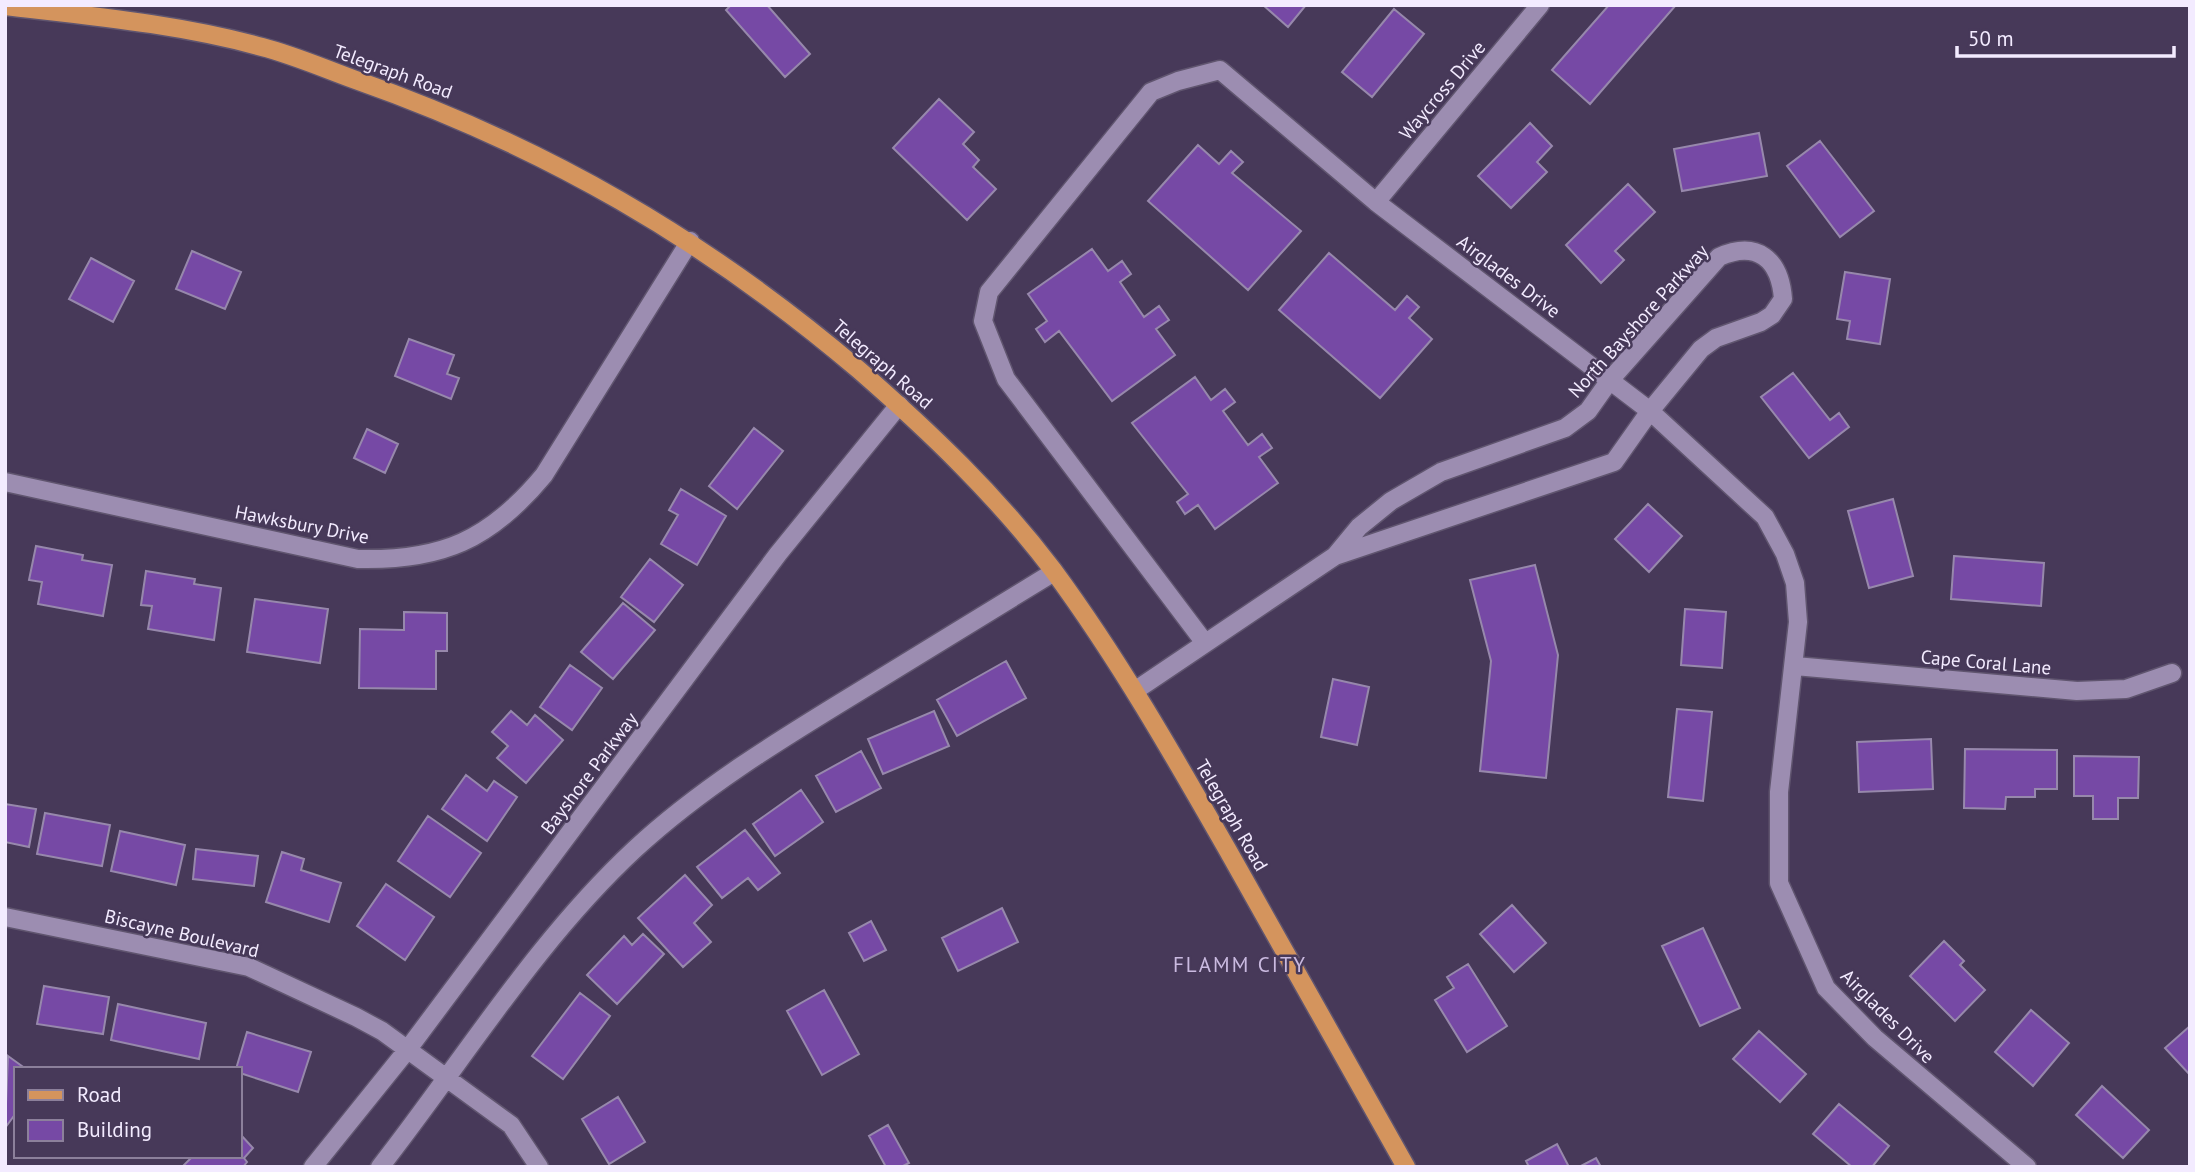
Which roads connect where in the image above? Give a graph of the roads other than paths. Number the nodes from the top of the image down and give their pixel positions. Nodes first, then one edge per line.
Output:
1 (1541, 5) edge
2 (5, 6) edge
3 (1376, 202) junction
4 (690, 241) junction
5 (1610, 380) junction
6 (899, 405) junction
7 (1650, 411) junction
8 (5, 482) edge
9 (1335, 556) junction
10 (1054, 572) junction
11 (1205, 643) junction
12 (1795, 666) junction
13 (2172, 673) dead end
14 (1136, 690) junction
15 (5, 917) edge
16 (408, 1049) junction
17 (449, 1079) junction
18 (313, 1167) edge
19 (380, 1167) edge
20 (539, 1167) edge
21 (1406, 1167) edge
22 (2027, 1167) edge

1 - 3 street, Waycross Drive
2 - 4 main road, Telegraph Road
3 - 5 street, Airglades Drive
3 - 11 street, Airglades Drive
4 - 6 main road, Telegraph Road
4 - 8 street, Hawksbury Drive
5 - 7 street, Airglades Drive
5 - 7 street, North Bayshore Parkway
5 - 9 street, North Bayshore Parkway
6 - 10 main road, Telegraph Road
6 - 16 street, Bayshore Parkway
7 - 9 street, North Bayshore Parkway
7 - 12 street, Airglades Drive
9 - 11 street, North Bayshore Parkway
10 - 14 main road, Telegraph Road
10 - 17 street
11 - 14 street, North Bayshore Parkway
12 - 13 street, Cape Coral Lane
12 - 22 street, Airglades Drive
14 - 21 main road, Telegraph Road
15 - 16 street, Biscayne Boulevard
16 - 17 street, Biscayne Boulevard
16 - 18 street, Bayshore Parkway
17 - 19 street
17 - 20 street, Biscayne Boulevard

